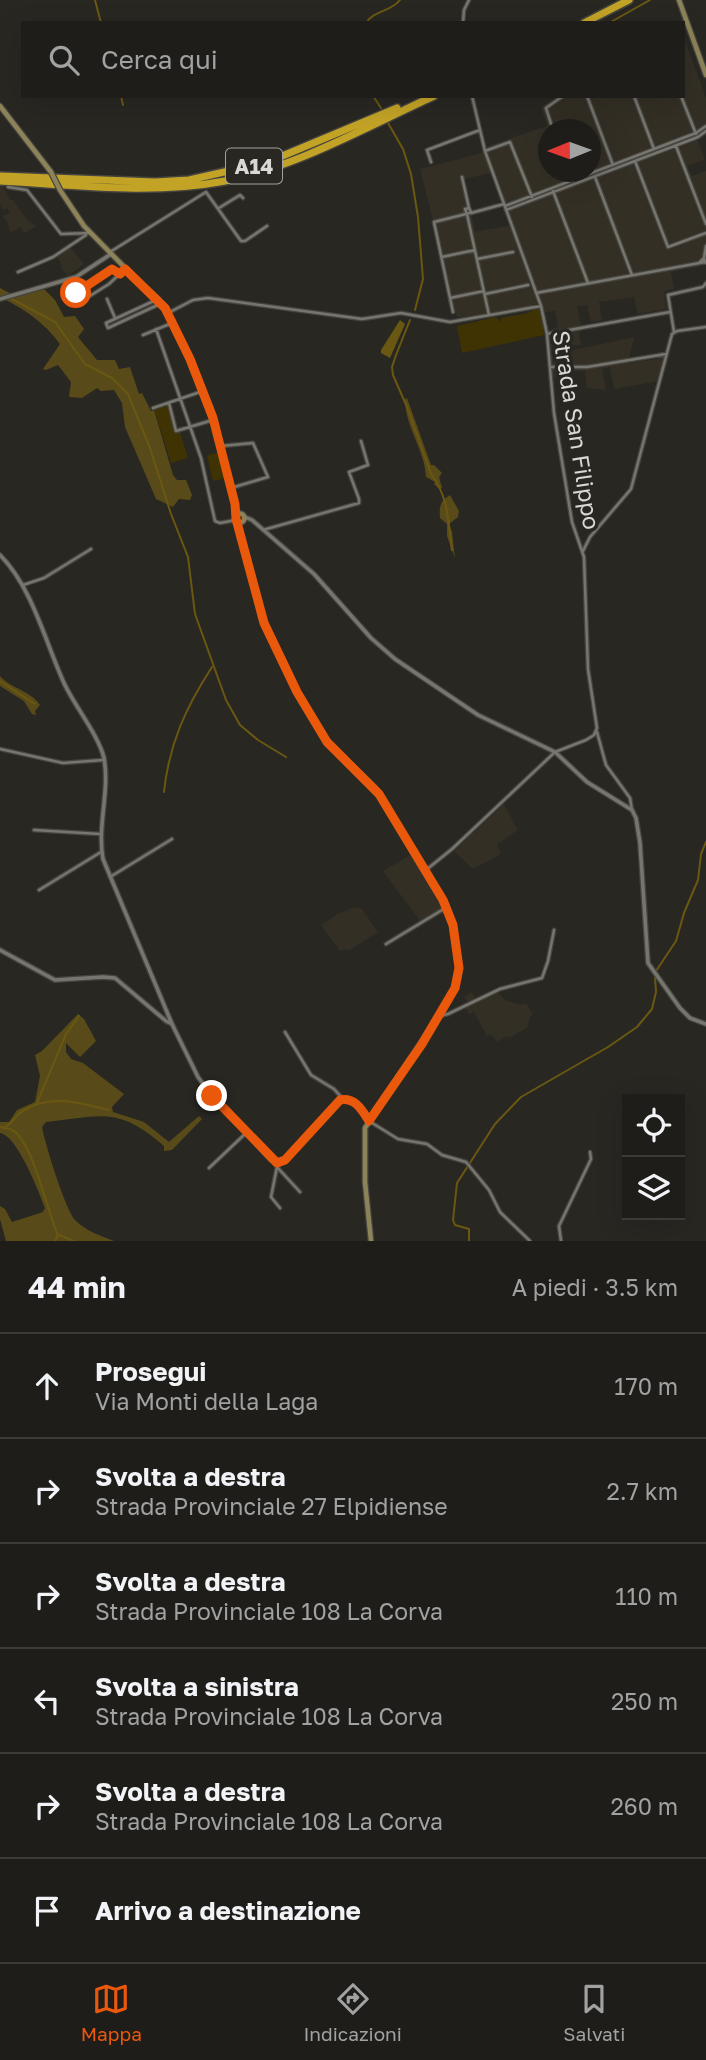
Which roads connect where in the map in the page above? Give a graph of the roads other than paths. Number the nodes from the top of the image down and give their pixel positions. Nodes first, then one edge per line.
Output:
1 (469, 0) edge
2 (629, 0) edge
3 (637, 0) edge
4 (679, 0) edge
5 (463, 21) edge
6 (588, 21) edge
7 (597, 21) edge
8 (706, 75) edge
9 (418, 98) edge
10 (429, 98) edge
11 (472, 98) edge
12 (560, 98) edge
13 (588, 98) edge
14 (635, 98) edge
15 (682, 98) edge
16 (0, 106) edge
17 (550, 119) edge
18 (706, 126) edge
19 (480, 130) junction
20 (706, 131) edge
21 (697, 135) junction
22 (675, 143) junction
23 (485, 151) junction
24 (655, 151) junction
25 (634, 159) junction
26 (430, 162) dead end
27 (614, 167) junction
28 (601, 172) edge
29 (0, 176) edge
30 (462, 177) dead end
31 (0, 181) edge
32 (573, 182) edge
33 (597, 182) edge
34 (8, 187) dead end
35 (553, 190) junction
36 (243, 198) dead end
37 (532, 198) junction
38 (505, 207) junction
39 (219, 208) junction
40 (468, 212) junction
41 (706, 224) edge
42 (267, 226) dead end
43 (89, 233) junction
44 (706, 233) edge
45 (706, 247) edge
46 (475, 250) junction
47 (513, 252) dead end
48 (110, 253) junction
49 (442, 257) junction
50 (477, 259) junction
51 (705, 261) edge
52 (125, 269) junction
53 (18, 272) dead end
54 (120, 274) junction
55 (632, 275) junction
56 (588, 283) junction
57 (706, 283) edge
58 (528, 285) dead end
59 (484, 292) junction
60 (537, 293) junction
61 (450, 298) junction
62 (0, 299) edge
63 (107, 299) dead end
64 (541, 306) junction
65 (167, 309) junction
66 (132, 311) junction
67 (453, 312) dead end
68 (670, 312) junction
69 (489, 315) junction
70 (134, 317) junction
71 (115, 318) junction
72 (173, 323) junction
73 (706, 327) edge
74 (156, 329) junction
75 (674, 332) junction
76 (547, 334) junction
77 (143, 335) dead end
78 (666, 354) junction
79 (550, 367) junction
80 (203, 391) junction
81 (181, 399) junction
82 (169, 403) junction
83 (153, 408) dead end
84 (214, 420) junction
85 (191, 427) junction
86 (360, 441) dead end
87 (221, 446) junction
88 (231, 488) junction
89 (239, 519) junction
90 (264, 530) junction
91 (91, 550) dead end
92 (583, 551) junction
93 (0, 555) edge
94 (23, 586) junction
95 (597, 731) junction
96 (0, 749) edge
97 (555, 752) junction
98 (104, 760) junction
99 (632, 810) junction
100 (34, 830) dead end
101 (101, 834) junction
102 (172, 839) dead end
103 (102, 852) junction
104 (426, 870) junction
105 (110, 877) junction
106 (38, 890) dead end
107 (447, 907) junction
108 (554, 930) dead end
109 (386, 944) dead end
110 (0, 950) edge
111 (439, 1016) junction
112 (172, 1024) junction
113 (706, 1024) edge
114 (285, 1032) dead end
115 (343, 1099) junction
116 (369, 1121) junction
117 (246, 1133) junction
118 (590, 1152) dead end
119 (277, 1165) junction
120 (209, 1168) dead end
121 (300, 1192) dead end
122 (280, 1208) dead end
123 (371, 1241) edge
124 (530, 1241) edge
125 (561, 1241) edge

1 - 5 street
2 - 6 highway
3 - 7 highway
4 - 8 main road
9 - 29 highway, A14
10 - 31 highway, A14
11 - 19 street, Strada San Filippo
12 - 17 street
13 - 27 street
14 - 24 street
15 - 21 street
16 - 43 main road, bridge
18 - 21 street
19 - 23 street, Strada San Filippo
19 - 26 street
20 - 21 street
21 - 22 street
22 - 24 street
22 - 41 street
23 - 37 street
23 - 38 street, Strada San Filippo
24 - 25 street
25 - 27 street
25 - 44 street
27 - 28 street
30 - 40 street
32 - 35 street
33 - 55 street
34 - 43 street
35 - 37 street
35 - 56 street
36 - 39 street
37 - 38 street
38 - 40 street
38 - 60 street, Strada San Filippo
39 - 42 street
39 - 48 street
40 - 46 street
40 - 49 street
43 - 48 main road
43 - 53 street
45 - 51 street
46 - 49 street
46 - 50 street
47 - 50 street
48 - 52 main road
48 - 62 street
49 - 61 street
50 - 59 street
51 - 55 street
52 - 54 street
52 - 65 main road
54 - 54 street
55 - 56 street
56 - 60 street
57 - 68 street
58 - 59 street
59 - 61 street
59 - 69 street
60 - 64 street, Strada San Filippo
61 - 67 street
63 - 71 street
64 - 69 street
64 - 76 street, Strada San Filippo
65 - 66 street
65 - 69 street
65 - 70 street
65 - 72 main road
66 - 70 street
66 - 71 street
68 - 75 street
68 - 76 street
70 - 71 street
72 - 74 street
72 - 80 main road
73 - 75 street
74 - 77 street
74 - 81 street
75 - 78 street
76 - 79 street, Strada San Filippo
78 - 79 street
78 - 92 street
79 - 92 street, Strada San Filippo
80 - 81 street
80 - 84 main road
81 - 82 street
81 - 85 street
82 - 83 street
82 - 85 street
84 - 85 street
84 - 87 main road
85 - 89 street
86 - 90 street
87 - 88 main road
87 - 88 street
88 - 89 main road
89 - 90 street
89 - 104 main road
90 - 97 street
91 - 94 street
92 - 95 street, Strada San Filippo
93 - 94 street
94 - 98 street
95 - 97 street
95 - 99 street, Strada San Filippo
96 - 98 street
97 - 99 street
97 - 104 street
98 - 101 street
99 - 113 street
100 - 101 street
101 - 103 street
102 - 105 street
103 - 105 street
103 - 106 street
104 - 107 main road
105 - 112 street
107 - 109 street
107 - 111 main road
108 - 111 street
110 - 112 street
111 - 116 main road
112 - 117 street
114 - 115 street
115 - 116 street
115 - 119 street
116 - 123 main road
116 - 124 street
117 - 119 street
117 - 120 street
118 - 125 street
119 - 121 street
119 - 122 street

